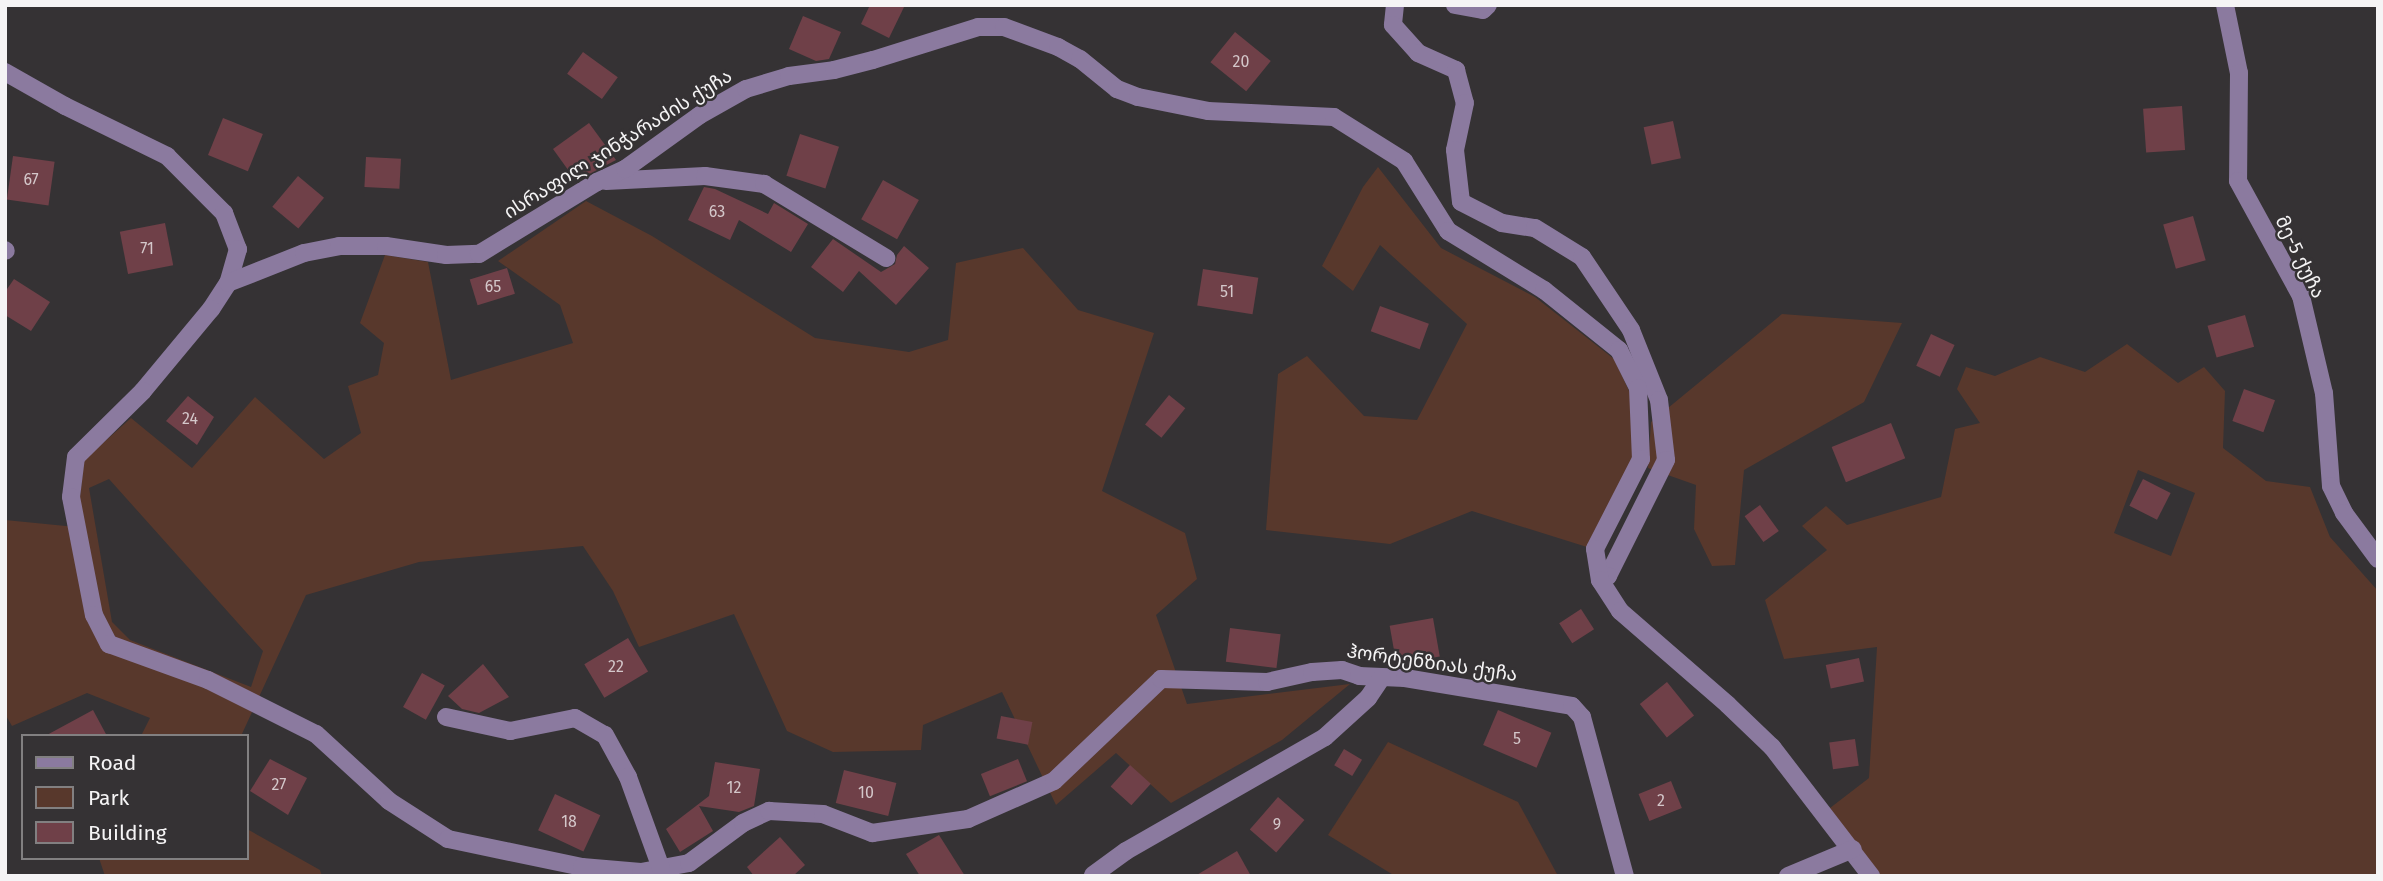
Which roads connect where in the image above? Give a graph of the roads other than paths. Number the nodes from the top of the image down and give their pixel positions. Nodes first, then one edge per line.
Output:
1 (1455, 5) edge
2 (1488, 5) edge
3 (2225, 5) edge
4 (1389, 8) edge
5 (5, 72) edge
6 (597, 182) junction
7 (886, 258) dead end
8 (228, 283) junction
9 (2378, 559) edge
10 (1600, 580) junction
11 (1382, 677) junction
12 (446, 717) dead end
13 (1853, 849) junction
14 (661, 868) junction
15 (1093, 876) edge
16 (1625, 876) edge
17 (1788, 876) edge
18 (1871, 876) edge

1 - 2 street
3 - 9 street, მე-5 ქუჩა
4 - 10 street
5 - 8 street
6 - 7 street
6 - 8 street, ისრაფილ ჯინჭარაძის ქუჩა
6 - 10 street, ისრაფილ ჯინჭარაძის ქუჩა
8 - 14 street, ჰორტენზიას ქუჩა
10 - 13 street, ისრაფილ ჯინჭარაძის ქუჩა
11 - 14 street, ჰორტენზიას ქუჩა
11 - 15 street
11 - 16 street, ჰორტენზიას ქუჩა
12 - 14 street
13 - 17 street
13 - 18 street, ისრაფილ ჯინჭარაძის ქუჩა

